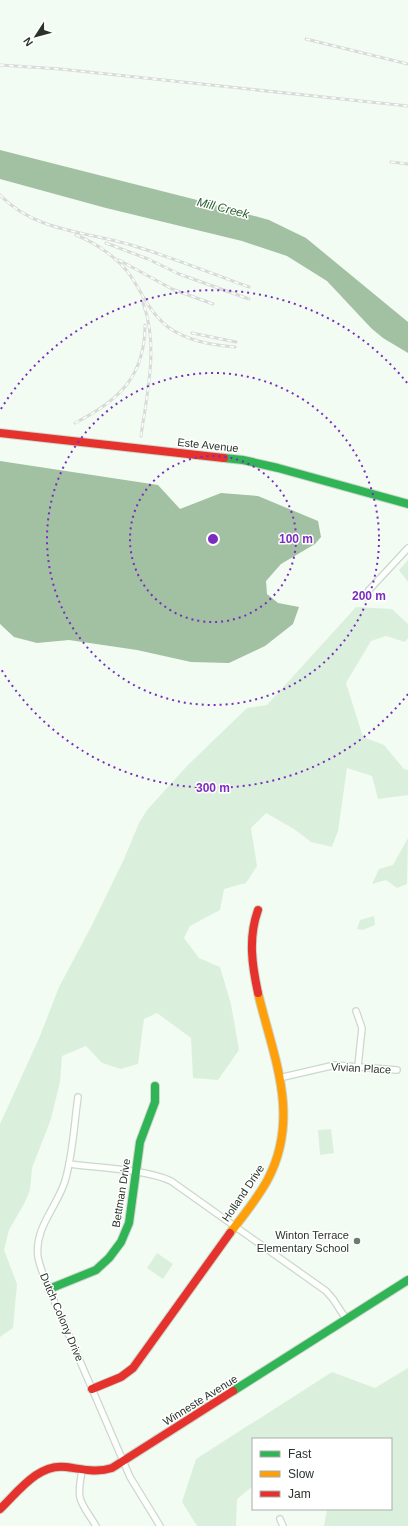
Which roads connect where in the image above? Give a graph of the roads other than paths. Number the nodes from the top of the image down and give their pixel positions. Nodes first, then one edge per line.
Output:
1 (0, 433) edge
2 (408, 504) edge
3 (408, 548) edge
4 (365, 597) dead end
5 (258, 910) dead end
6 (356, 1011) dead end
7 (358, 1066) junction
8 (397, 1070) dead end
9 (279, 1078) junction
10 (155, 1086) dead end
11 (78, 1097) dead end
12 (70, 1164) junction
13 (136, 1172) junction
14 (235, 1226) junction
15 (408, 1280) edge
16 (49, 1289) junction
17 (346, 1319) junction
18 (92, 1389) junction
19 (124, 1462) junction
20 (82, 1471) junction
21 (0, 1509) edge
22 (280, 1519) dead end
23 (96, 1526) edge
24 (160, 1526) edge
25 (282, 1526) edge

1 - 2 street, Este Avenue
3 - 4 street
5 - 9 street, Holland Drive
6 - 7 street
7 - 8 street, Vivian Place
7 - 9 street, Vivian Place
9 - 14 street, Holland Drive
10 - 13 street, Bettman Drive
11 - 12 street, Dutch Colony Drive
12 - 13 street
12 - 16 street, Dutch Colony Drive
13 - 14 street
13 - 16 street, Bettman Drive
14 - 17 street
14 - 18 street, Holland Drive
15 - 17 street, Winneste Avenue
16 - 18 street, Dutch Colony Drive
17 - 19 street, Winneste Avenue
18 - 19 street, Dutch Colony Drive
19 - 20 street, Winneste Avenue
19 - 24 street, Dutch Colony Drive
20 - 21 street, Winneste Avenue
20 - 23 street
22 - 25 street

